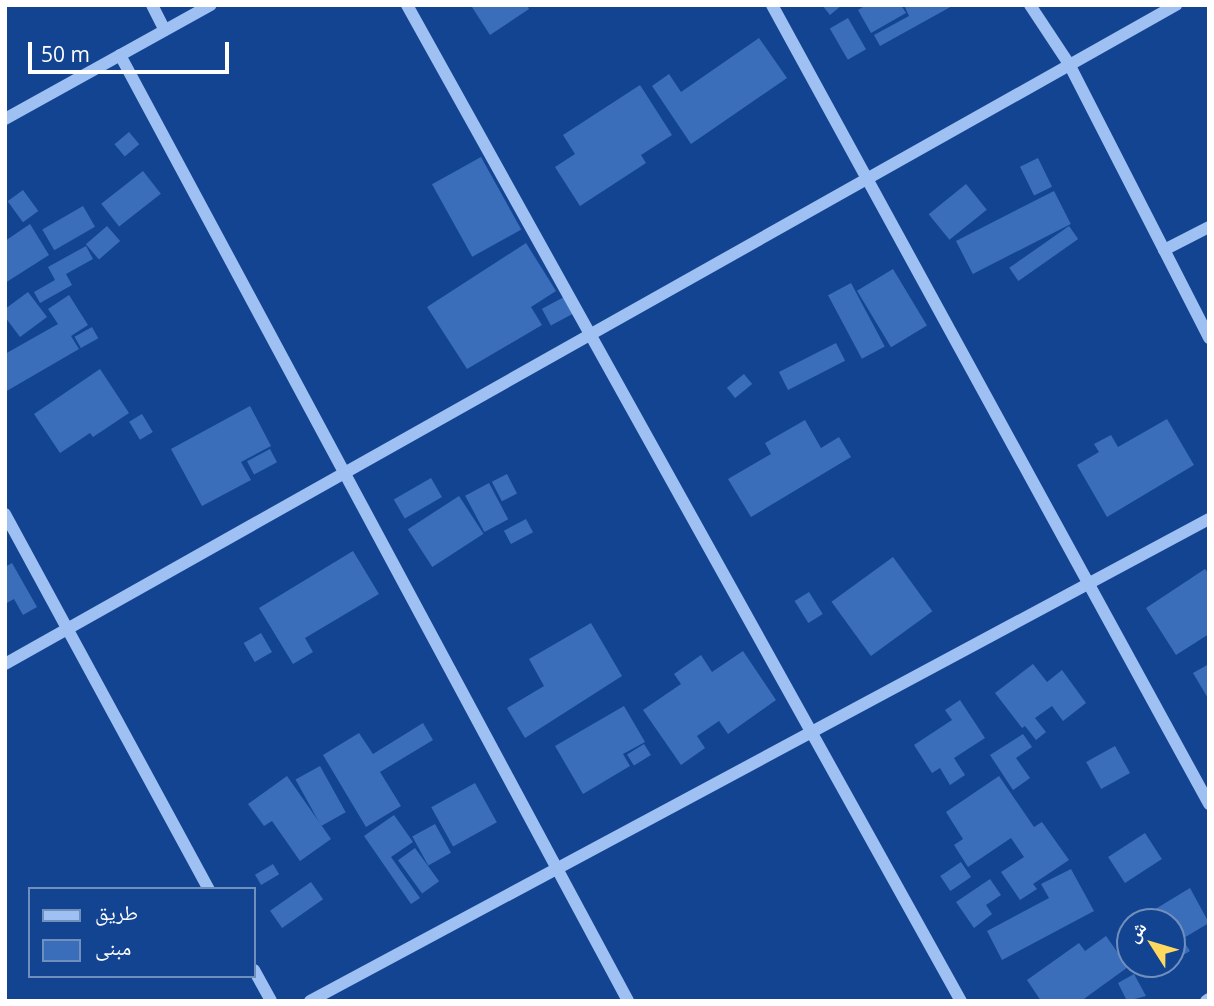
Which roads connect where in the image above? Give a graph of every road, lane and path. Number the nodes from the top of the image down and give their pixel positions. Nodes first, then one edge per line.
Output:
1 (152, 5) edge
2 (211, 5) edge
3 (407, 5) edge
4 (772, 5) edge
5 (1030, 5) edge
6 (1176, 5) edge
7 (165, 30) junction
8 (120, 55) junction
9 (1069, 64) junction
10 (5, 119) edge
11 (866, 178) junction
12 (1209, 227) edge
13 (1164, 250) junction
14 (590, 334) junction
15 (1209, 338) edge
16 (344, 472) junction
17 (5, 514) edge
18 (1209, 519) edge
19 (1088, 584) junction
20 (68, 629) junction
21 (5, 664) edge
22 (812, 732) junction
23 (1209, 804) edge
24 (557, 868) junction
25 (208, 887) edge
26 (256, 974) edge
27 (271, 1001) edge
28 (310, 1001) edge
29 (628, 1001) edge
30 (961, 1001) edge

1 - 7 street
2 - 7 street
3 - 14 street
4 - 11 street
5 - 9 street
6 - 9 street
7 - 8 street
8 - 10 street
8 - 16 street
9 - 11 street
9 - 13 street
11 - 14 street
11 - 19 street
12 - 13 street
13 - 15 street
14 - 16 street
14 - 22 street
16 - 20 street
16 - 24 street
17 - 20 street
18 - 19 street
19 - 22 street
19 - 23 street
20 - 21 street
20 - 25 street
22 - 24 street
22 - 30 street
24 - 28 street
24 - 29 street
26 - 27 street

